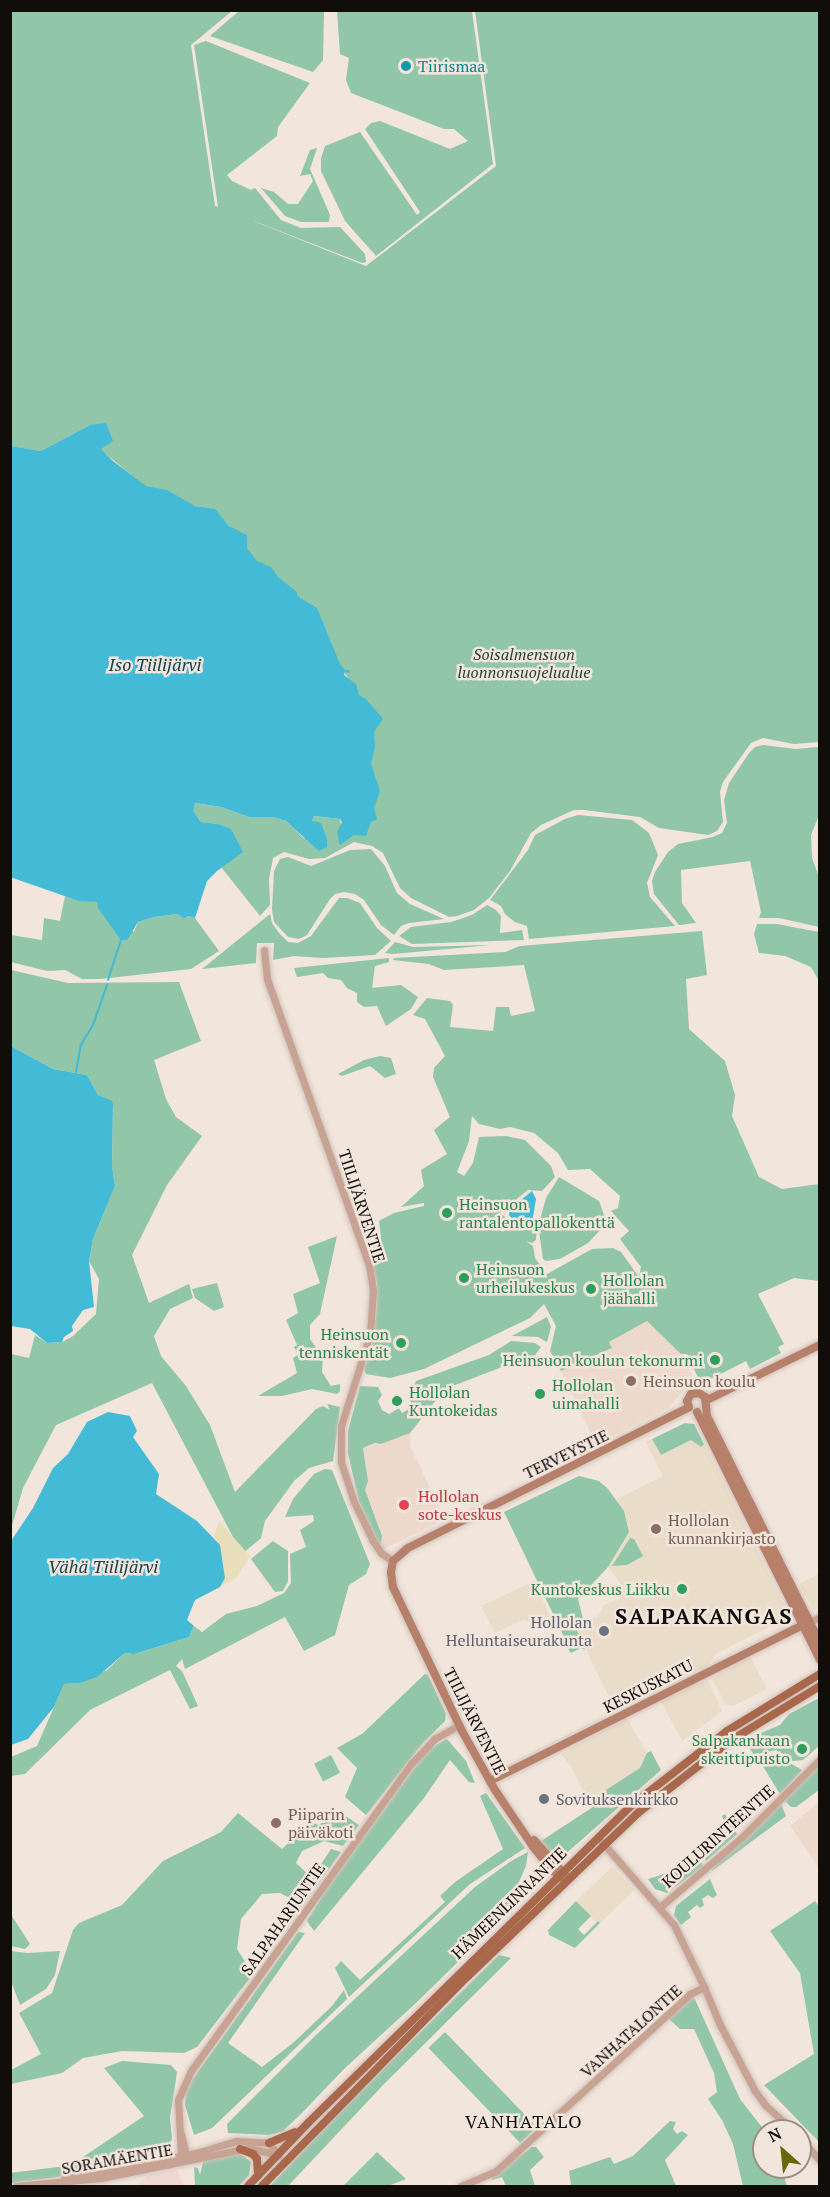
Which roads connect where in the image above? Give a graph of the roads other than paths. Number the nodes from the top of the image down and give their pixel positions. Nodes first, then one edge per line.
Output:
1 (264, 950) dead end
2 (819, 1345) edge
3 (706, 1403) junction
4 (688, 1407) junction
5 (697, 1412) junction
6 (393, 1561) junction
7 (819, 1617) edge
8 (806, 1624) junction
9 (819, 1643) edge
10 (819, 1660) edge
11 (819, 1674) edge
12 (819, 1686) edge
13 (459, 1725) junction
14 (819, 1759) edge
15 (490, 1781) junction
16 (598, 1837) junction
17 (605, 1845) junction
18 (564, 1878) junction
19 (660, 1906) junction
20 (704, 1987) junction
21 (780, 2119) edge
22 (308, 2123) junction
23 (179, 2130) joint
24 (269, 2143) junction
25 (240, 2149) junction
26 (278, 2155) junction
27 (185, 2156) junction
28 (285, 2161) junction
29 (258, 2175) junction
30 (16, 2187) edge
31 (249, 2187) edge
32 (262, 2187) edge
33 (461, 2187) edge

1 - 6 street, TIILIJÄRVENTIE
2 - 3 main road
3 - 4 main road
3 - 5 main road
3 - 8 main road
4 - 5 main road
4 - 6 main road, TERVEYSTIE
5 - 8 main road
6 - 13 main road, TIILIJÄRVENTIE
7 - 8 street, KESKUSKATU
8 - 9 main road
8 - 10 main road
8 - 15 main road, KESKUSKATU
11 - 16 main road, HÄMEENLINNANTIE
12 - 17 main road, HÄMEENLINNANTIE
13 - 15 main road, TIILIJÄRVENTIE
13 - 23 street, SALPAHARJUNTIE
14 - 19 street, KOULURINTEENTIE
15 - 18 main road, TIILIJÄRVENTIE
16 - 17 street, VANHATALONTIE
16 - 18 main road, HÄMEENLINNANTIE
17 - 18 main road, HÄMEENLINNANTIE
17 - 19 street, VANHATALONTIE
18 - 22 main road, HÄMEENLINNANTIE
18 - 28 main road, HÄMEENLINNANTIE
19 - 20 street, VANHATALONTIE
20 - 21 street
20 - 33 street, VANHATALONTIE
22 - 24 main road
22 - 26 main road, HÄMEENLINNANTIE
23 - 27 street, SORAMÄENTIE
24 - 26 street, SORAMÄENTIE
24 - 27 street, SORAMÄENTIE
25 - 26 street, SORAMÄENTIE
25 - 27 street, SORAMÄENTIE
25 - 29 main road
26 - 28 street, SORAMÄENTIE
26 - 29 main road, HÄMEENLINNANTIE
27 - 30 street, SORAMÄENTIE
28 - 32 main road, HÄMEENLINNANTIE
29 - 31 main road, HÄMEENLINNANTIE

